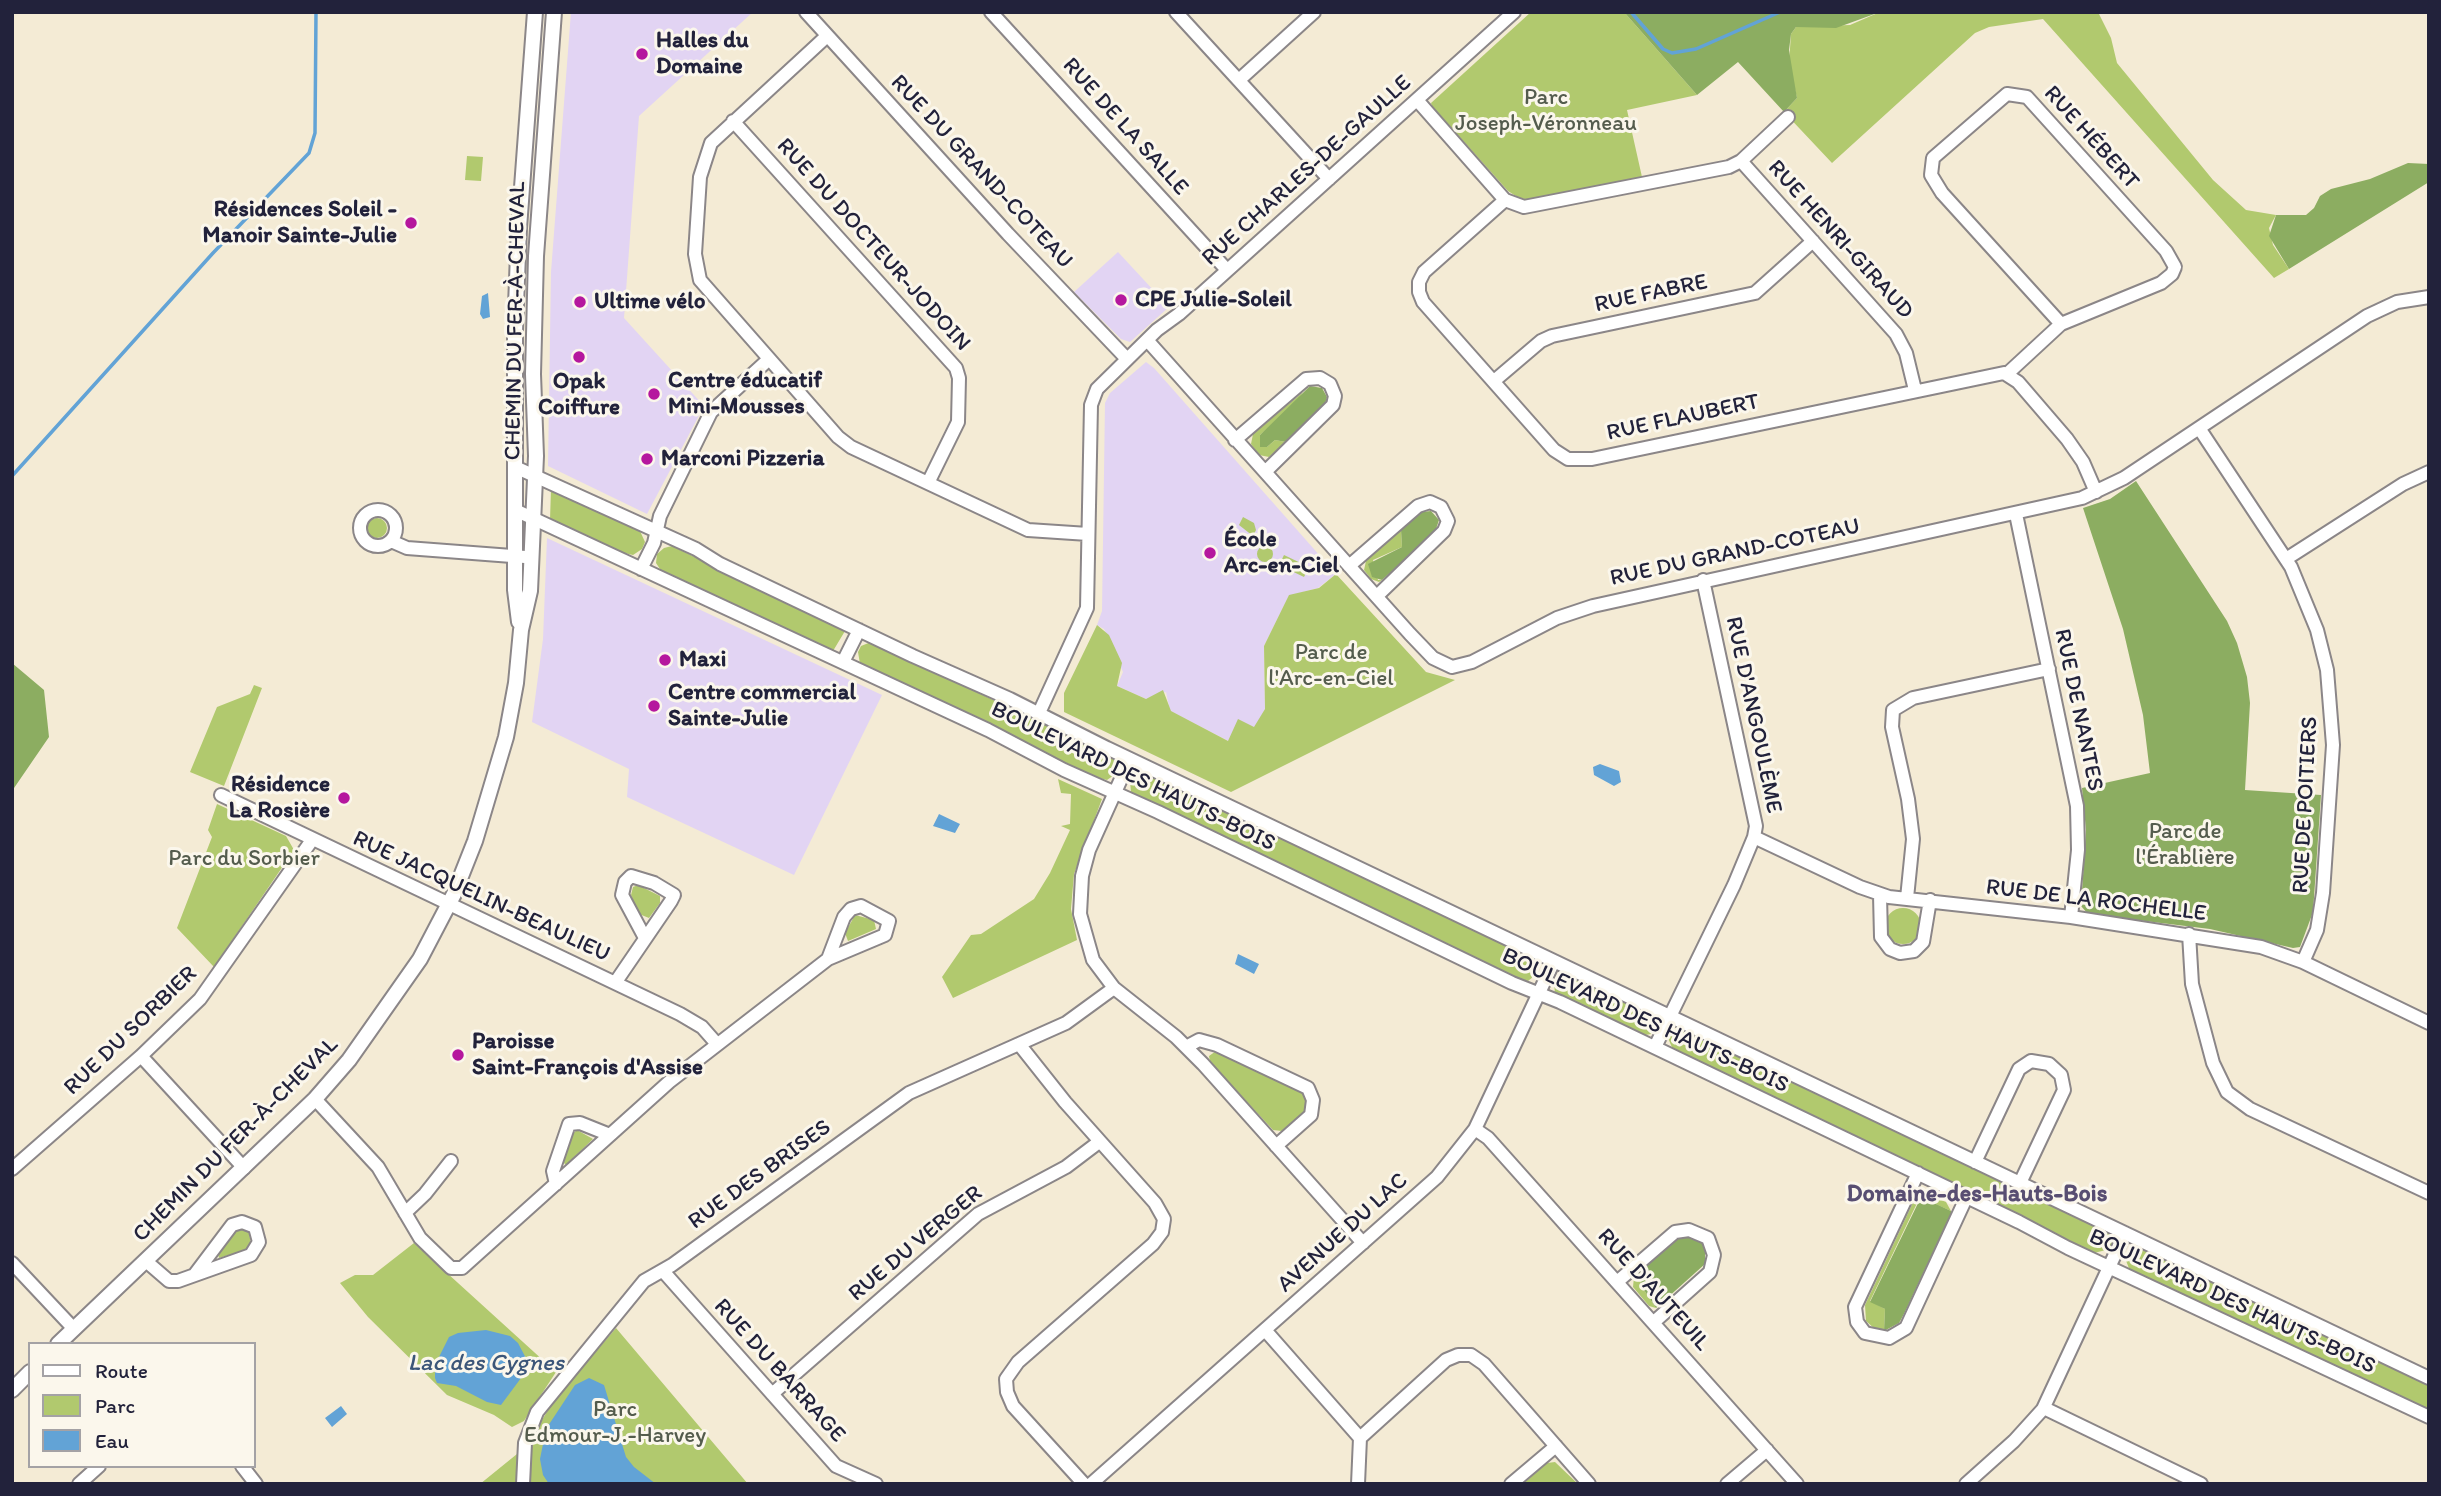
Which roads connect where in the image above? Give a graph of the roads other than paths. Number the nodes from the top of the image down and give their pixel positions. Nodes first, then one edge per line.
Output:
1 (536, 12) edge
2 (554, 12) edge
3 (806, 12) edge
4 (991, 12) edge
5 (1176, 12) edge
6 (1314, 12) edge
7 (1514, 12) edge
8 (827, 36) junction
9 (1239, 80) junction
10 (1417, 100) junction
11 (1788, 117) dead end
12 (733, 121) junction
13 (1741, 161) junction
14 (1329, 179) junction
15 (1504, 200) junction
16 (1813, 241) junction
17 (1227, 271) junction
18 (2429, 297) edge
19 (2061, 324) junction
20 (1147, 340) junction
21 (1127, 359) junction
22 (768, 360) junction
23 (2008, 373) junction
24 (1494, 381) junction
25 (1915, 390) junction
26 (2199, 428) junction
27 (1235, 440) junction
28 (515, 467) junction
29 (1265, 472) junction
30 (2429, 472) edge
31 (535, 474) junction
32 (928, 484) junction
33 (2096, 492) junction
34 (515, 510) junction
35 (2016, 514) junction
36 (534, 519) junction
37 (656, 531) junction
38 (1088, 534) junction
39 (391, 541) dead end
40 (515, 557) junction
41 (532, 558) junction
42 (2287, 559) junction
43 (1349, 566) junction
44 (641, 569) junction
45 (1703, 580) junction
46 (1377, 596) junction
47 (521, 630) junction
48 (859, 630) junction
49 (843, 662) junction
50 (2049, 669) junction
51 (1039, 713) junction
52 (1130, 759) junction
53 (1116, 793) junction
54 (221, 795) dead end
55 (1754, 837) junction
56 (312, 840) junction
57 (1880, 895) junction
58 (1907, 898) junction
59 (1930, 900) junction
60 (449, 905) junction
61 (2071, 917) junction
62 (2189, 934) junction
63 (645, 938) junction
64 (828, 959) junction
65 (1554, 961) junction
66 (2303, 962) junction
67 (615, 983) junction
68 (1114, 988) junction
69 (1539, 994) junction
70 (1670, 1014) junction
71 (2429, 1023) edge
72 (717, 1044) junction
73 (1019, 1044) junction
74 (1186, 1047) junction
75 (1655, 1047) junction
76 (141, 1056) junction
77 (315, 1099) junction
78 (1475, 1129) junction
79 (610, 1135) junction
80 (1099, 1142) junction
81 (1276, 1146) junction
82 (451, 1161) dead end
83 (1975, 1162) junction
84 (244, 1168) junction
85 (12, 1169) edge
86 (1918, 1173) junction
87 (2020, 1183) junction
88 (556, 1184) junction
89 (2429, 1193) edge
90 (1967, 1196) junction
91 (405, 1213) junction
92 (2125, 1233) junction
93 (1363, 1243) junction
94 (147, 1262) junction
95 (12, 1263) edge
96 (2110, 1268) junction
97 (663, 1271) junction
98 (195, 1274) junction
99 (1617, 1282) junction
100 (1654, 1322) junction
101 (74, 1329) junction
102 (1265, 1330) junction
103 (60, 1342) edge
104 (28, 1374) edge
105 (2429, 1378) edge
106 (12, 1390) edge
107 (772, 1394) junction
108 (2044, 1408) junction
109 (2429, 1417) edge
110 (1360, 1438) junction
111 (1556, 1446) junction
112 (1767, 1450) junction
113 (97, 1468) edge
114 (244, 1468) edge
115 (2181, 1479) edge
116 (79, 1484) edge
117 (256, 1484) edge
118 (523, 1484) edge
119 (876, 1484) edge
120 (1084, 1484) edge
121 (1091, 1484) edge
122 (1358, 1484) edge
123 (1511, 1484) edge
124 (1589, 1484) edge
125 (1727, 1484) edge
126 (1797, 1484) edge
127 (1966, 1484) edge
128 (2201, 1484) edge

1 - 28 street, CHEMIN DU FER-À-CHEVAL
2 - 31 street, CHEMIN DU FER-À-CHEVAL
3 - 8 street, RUE DU GRAND-COTEAU
4 - 17 street, RUE DE LA SALLE
5 - 9 street
6 - 9 street
7 - 10 street, RUE CHARLES-DE-GAULLE
8 - 12 street
8 - 21 street, RUE DU GRAND-COTEAU
9 - 14 street
10 - 14 street, RUE CHARLES-DE-GAULLE
10 - 15 street
11 - 13 street
12 - 22 street
12 - 32 street, RUE DU DOCTEUR-JODOIN
13 - 15 street
13 - 16 street, RUE HENRI-GIRAUD
14 - 17 street, RUE CHARLES-DE-GAULLE
15 - 24 street, RUE FLAUBERT
16 - 24 street, RUE FABRE
16 - 25 street, RUE HENRI-GIRAUD
17 - 20 street, RUE CHARLES-DE-GAULLE
18 - 26 street, RUE DU GRAND-COTEAU
19 - 19 street, RUE HÉBERT
19 - 23 street, RUE HÉBERT
20 - 21 street, RUE CHARLES-DE-GAULLE
20 - 27 street, RUE DU GRAND-COTEAU
21 - 38 street, RUE CHARLES-DE-GAULLE
22 - 32 street
22 - 37 street
23 - 25 street, RUE FLAUBERT
23 - 33 street
24 - 25 street, RUE FLAUBERT
26 - 33 street, RUE DU GRAND-COTEAU
26 - 42 street, RUE DE POITIERS
27 - 29 street, RUE DU GRAND-COTEAU
27 - 29 street
28 - 31 street, BOULEVARD DES HAUTS-BOIS
28 - 34 street, CHEMIN DU FER-À-CHEVAL
29 - 43 street, RUE DU GRAND-COTEAU
30 - 42 street
31 - 36 street, CHEMIN DU FER-À-CHEVAL
31 - 37 street, BOULEVARD DES HAUTS-BOIS
32 - 38 street
33 - 35 street, RUE DU GRAND-COTEAU
34 - 36 street, BOULEVARD DES HAUTS-BOIS
34 - 40 street, CHEMIN DU FER-À-CHEVAL
35 - 45 street, RUE DU GRAND-COTEAU
35 - 50 street, RUE DE NANTES
36 - 41 street, CHEMIN DU FER-À-CHEVAL
36 - 44 street, BOULEVARD DES HAUTS-BOIS
37 - 44 street
37 - 48 street, BOULEVARD DES HAUTS-BOIS
38 - 51 street, RUE CHARLES-DE-GAULLE
39 - 40 street
40 - 41 street
40 - 47 street, CHEMIN DU FER-À-CHEVAL
41 - 47 street, CHEMIN DU FER-À-CHEVAL
42 - 66 street, RUE DE POITIERS
43 - 46 street, RUE DU GRAND-COTEAU
43 - 46 street
44 - 49 street, BOULEVARD DES HAUTS-BOIS
45 - 46 street, RUE DU GRAND-COTEAU
45 - 55 street, RUE D'ANGOULÈME
47 - 60 street, CHEMIN DU FER-À-CHEVAL
48 - 49 street
48 - 51 street, BOULEVARD DES HAUTS-BOIS
49 - 53 street, BOULEVARD DES HAUTS-BOIS
50 - 58 street
50 - 61 street, RUE DE NANTES
51 - 52 street, BOULEVARD DES HAUTS-BOIS
52 - 53 street
52 - 65 street, BOULEVARD DES HAUTS-BOIS
53 - 68 street
53 - 69 street, BOULEVARD DES HAUTS-BOIS
54 - 56 street, RUE JACQUELIN-BEAULIEU
55 - 57 street, RUE DE LA ROCHELLE
55 - 70 street, RUE D'ANGOULÈME
56 - 60 street, RUE JACQUELIN-BEAULIEU
56 - 76 street, RUE DU SORBIER
57 - 58 street, RUE DE LA ROCHELLE
57 - 59 street
58 - 59 street, RUE DE LA ROCHELLE
59 - 61 street, RUE DE LA ROCHELLE
60 - 67 street, RUE JACQUELIN-BEAULIEU
60 - 77 street, CHEMIN DU FER-À-CHEVAL
61 - 62 street, RUE DE LA ROCHELLE
62 - 66 street, RUE DE LA ROCHELLE
62 - 89 street
63 - 63 street
63 - 67 street
64 - 64 street
64 - 72 street
65 - 69 street, AVENUE DU LAC
65 - 70 street, BOULEVARD DES HAUTS-BOIS
66 - 71 street, RUE DE LA ROCHELLE
67 - 72 street, RUE JACQUELIN-BEAULIEU
68 - 73 street, RUE DES BRISES
68 - 74 street
69 - 75 street, BOULEVARD DES HAUTS-BOIS
69 - 78 street, AVENUE DU LAC
70 - 75 street, RUE D'ANGOULÈME
70 - 83 street, BOULEVARD DES HAUTS-BOIS
72 - 79 street
73 - 80 street
73 - 97 street, RUE DES BRISES
74 - 81 street
74 - 81 street
75 - 86 street, BOULEVARD DES HAUTS-BOIS
76 - 84 street
76 - 85 street, RUE DU SORBIER
77 - 84 street, CHEMIN DU FER-À-CHEVAL
77 - 91 street
78 - 93 street, AVENUE DU LAC
78 - 99 street, RUE D'AUTEUIL
79 - 88 street
79 - 88 street
80 - 107 street, RUE DU VERGER
80 - 120 street
81 - 93 street
82 - 91 street
83 - 87 street, BOULEVARD DES HAUTS-BOIS
83 - 87 street
84 - 94 street, CHEMIN DU FER-À-CHEVAL
86 - 90 street, BOULEVARD DES HAUTS-BOIS
86 - 90 street
87 - 92 street, BOULEVARD DES HAUTS-BOIS
88 - 91 street
90 - 96 street, BOULEVARD DES HAUTS-BOIS
92 - 96 street
92 - 105 street, BOULEVARD DES HAUTS-BOIS
93 - 102 street, AVENUE DU LAC
94 - 98 street
94 - 101 street, CHEMIN DU FER-À-CHEVAL
95 - 101 street
96 - 108 street
96 - 109 street, BOULEVARD DES HAUTS-BOIS
97 - 107 street, RUE DU BARRAGE
97 - 118 street, RUE DES BRISES
98 - 98 street
99 - 100 street, RUE D'AUTEUIL
99 - 100 street
100 - 112 street, RUE D'AUTEUIL
101 - 103 street, CHEMIN DU FER-À-CHEVAL
102 - 110 street
102 - 121 street, AVENUE DU LAC
104 - 106 street
107 - 119 street, RUE DU BARRAGE
108 - 115 street
108 - 127 street
110 - 111 street
110 - 122 street
111 - 123 street
111 - 124 street
112 - 125 street
112 - 126 street, RUE D'AUTEUIL
113 - 116 street
114 - 117 street
115 - 128 street

